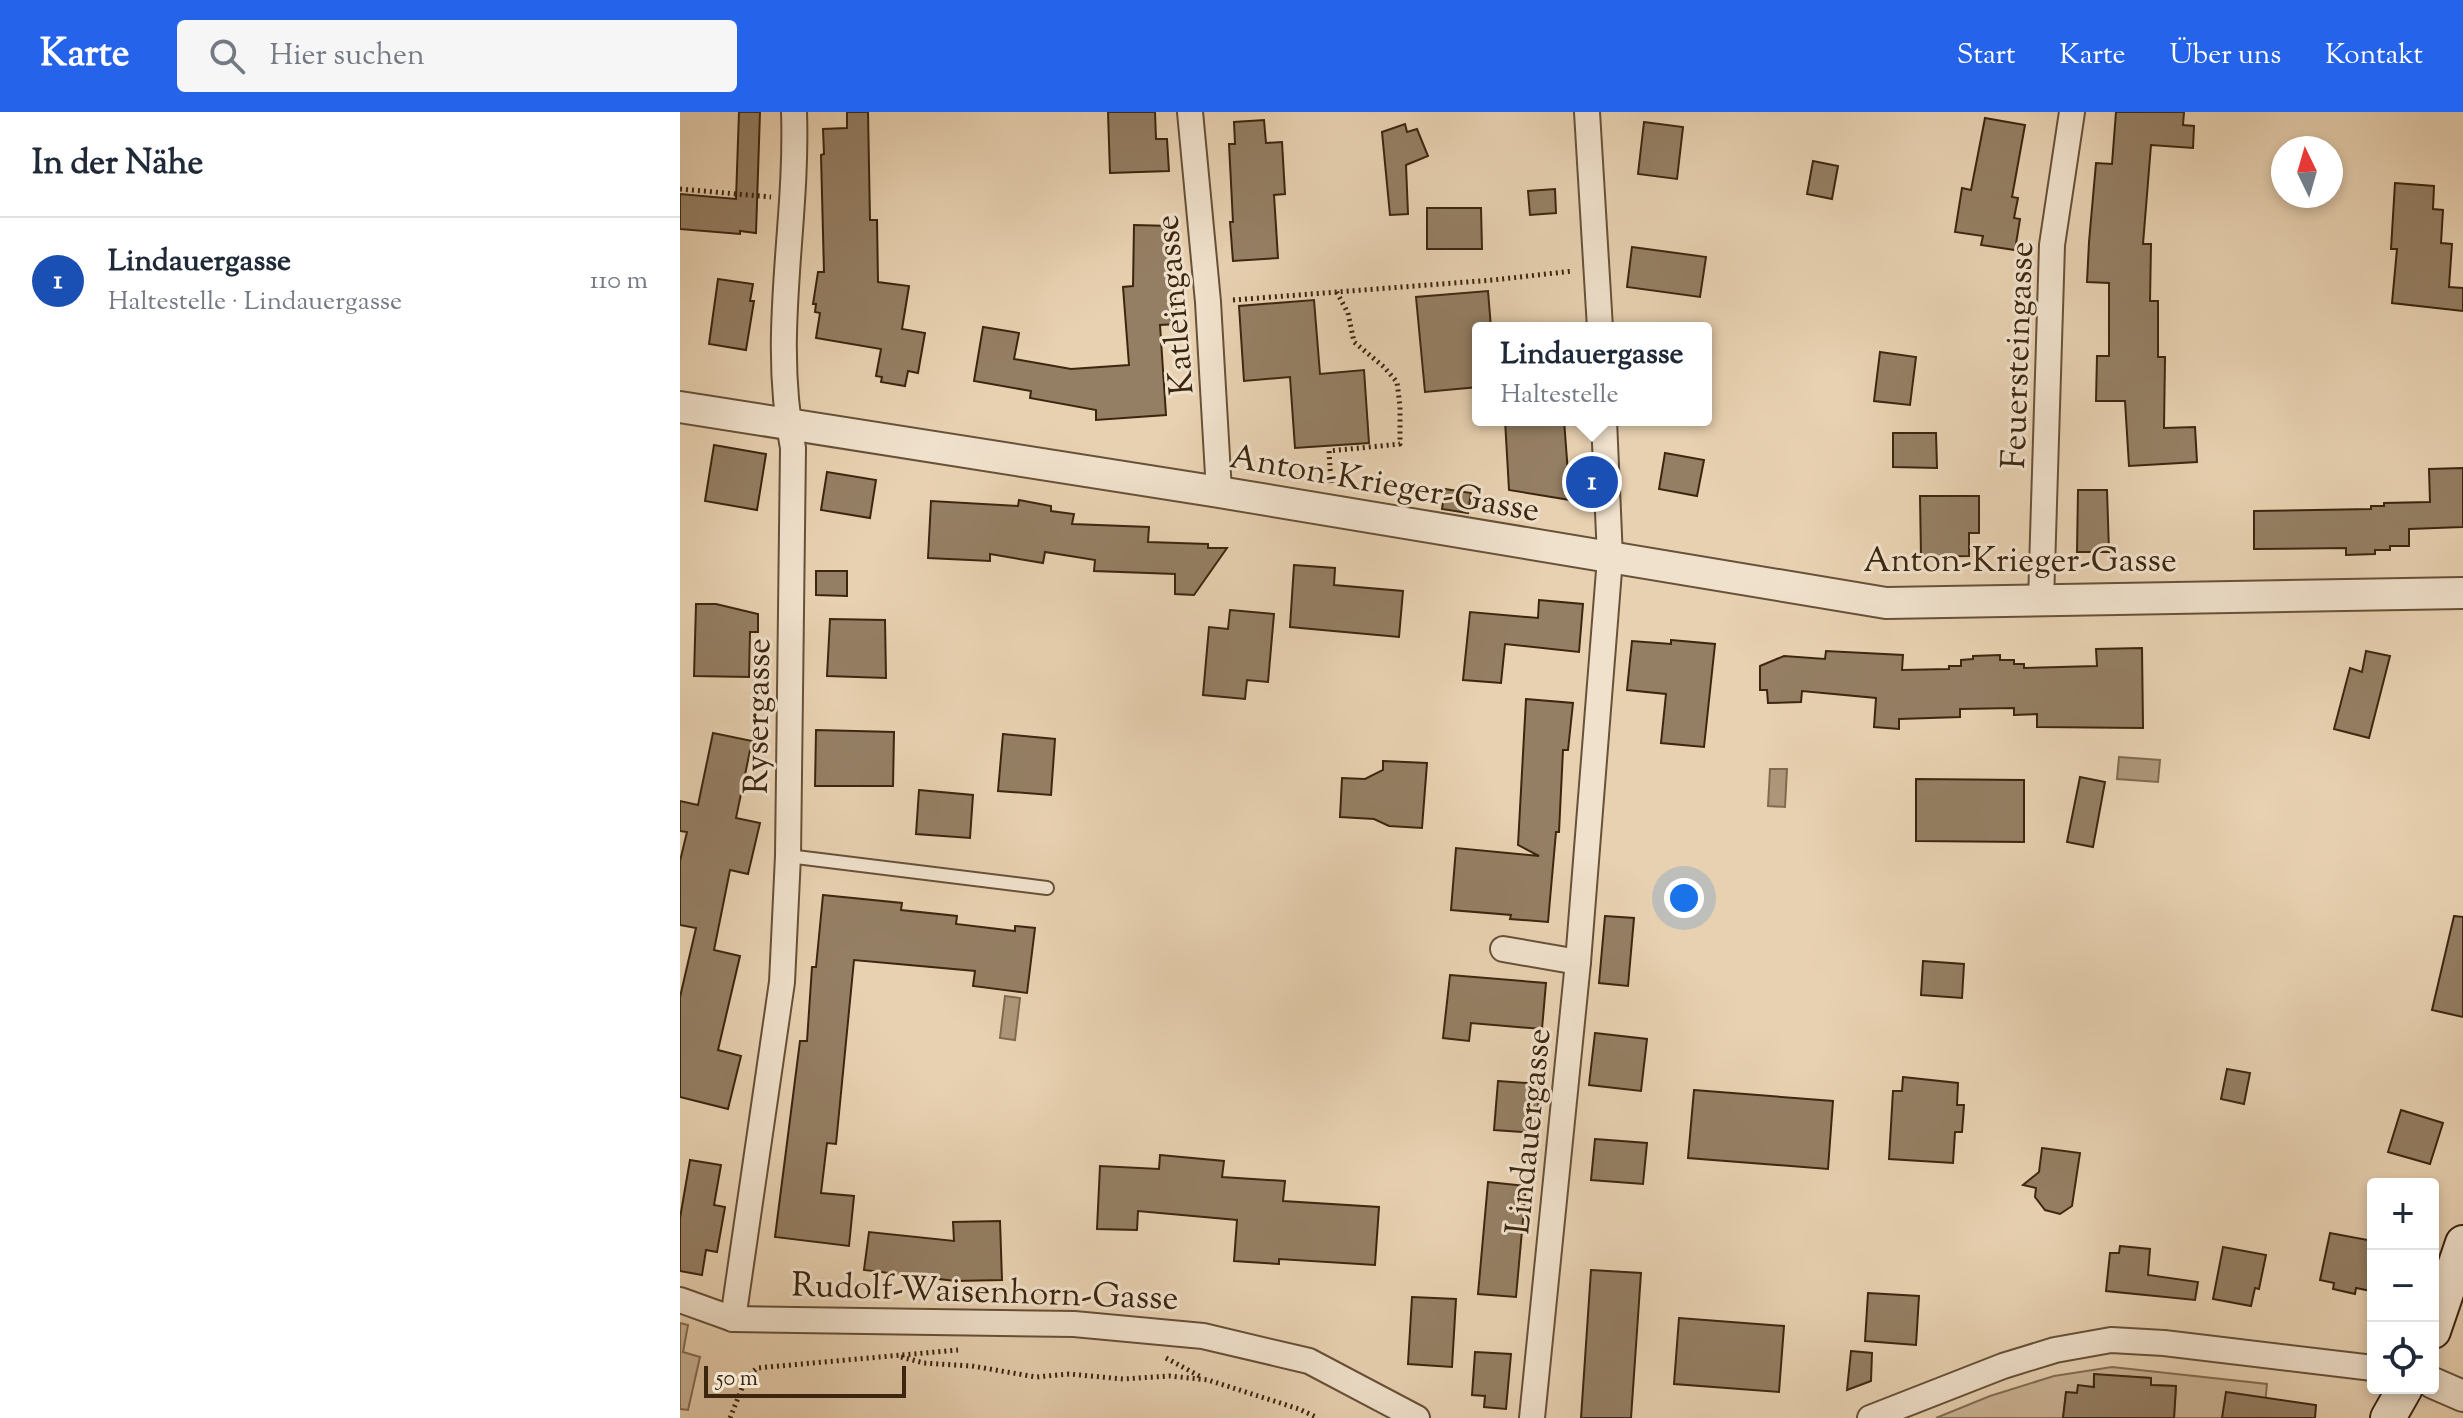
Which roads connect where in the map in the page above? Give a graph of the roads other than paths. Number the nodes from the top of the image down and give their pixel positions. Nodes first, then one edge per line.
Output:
1 (794, 112) edge
2 (1190, 112) edge
3 (1587, 112) edge
4 (2072, 112) edge
5 (1600, 322) edge
6 (680, 407) edge
7 (788, 424) junction
8 (1604, 426) edge
9 (1219, 492) junction
10 (1610, 558) junction
11 (2463, 593) edge
12 (2041, 601) junction
13 (788, 856) junction
14 (1047, 888) dead end
15 (1503, 949) dead end
16 (1578, 962) junction
17 (2463, 1243) edge
18 (680, 1300) edge
19 (733, 1319) junction
20 (2436, 1322) edge
21 (2367, 1367) edge
22 (2439, 1386) edge
23 (2402, 1394) edge
24 (2463, 1396) edge
25 (1417, 1418) edge
26 (1532, 1418) edge
27 (1870, 1418) edge
28 (2388, 1418) edge

1 - 7 street, Rysergasse
2 - 9 street, Katleingasse
3 - 5 street
4 - 12 street, Feuersteingasse
6 - 7 street, Anton-Krieger-Gasse
7 - 9 street, Anton-Krieger-Gasse
7 - 13 street, Rysergasse
8 - 10 street, Lindauergasse
9 - 10 street, Anton-Krieger-Gasse
10 - 12 street, Anton-Krieger-Gasse
10 - 16 street, Lindauergasse
11 - 12 street, Anton-Krieger-Gasse
13 - 14 lane
13 - 19 street, Rysergasse
15 - 16 street
16 - 26 street, Lindauergasse
17 - 20 main road
18 - 19 street, Rudolf-Waisenhorn-Gasse
19 - 25 street, Rudolf-Waisenhorn-Gasse
21 - 27 street
22 - 24 street
23 - 28 main road

